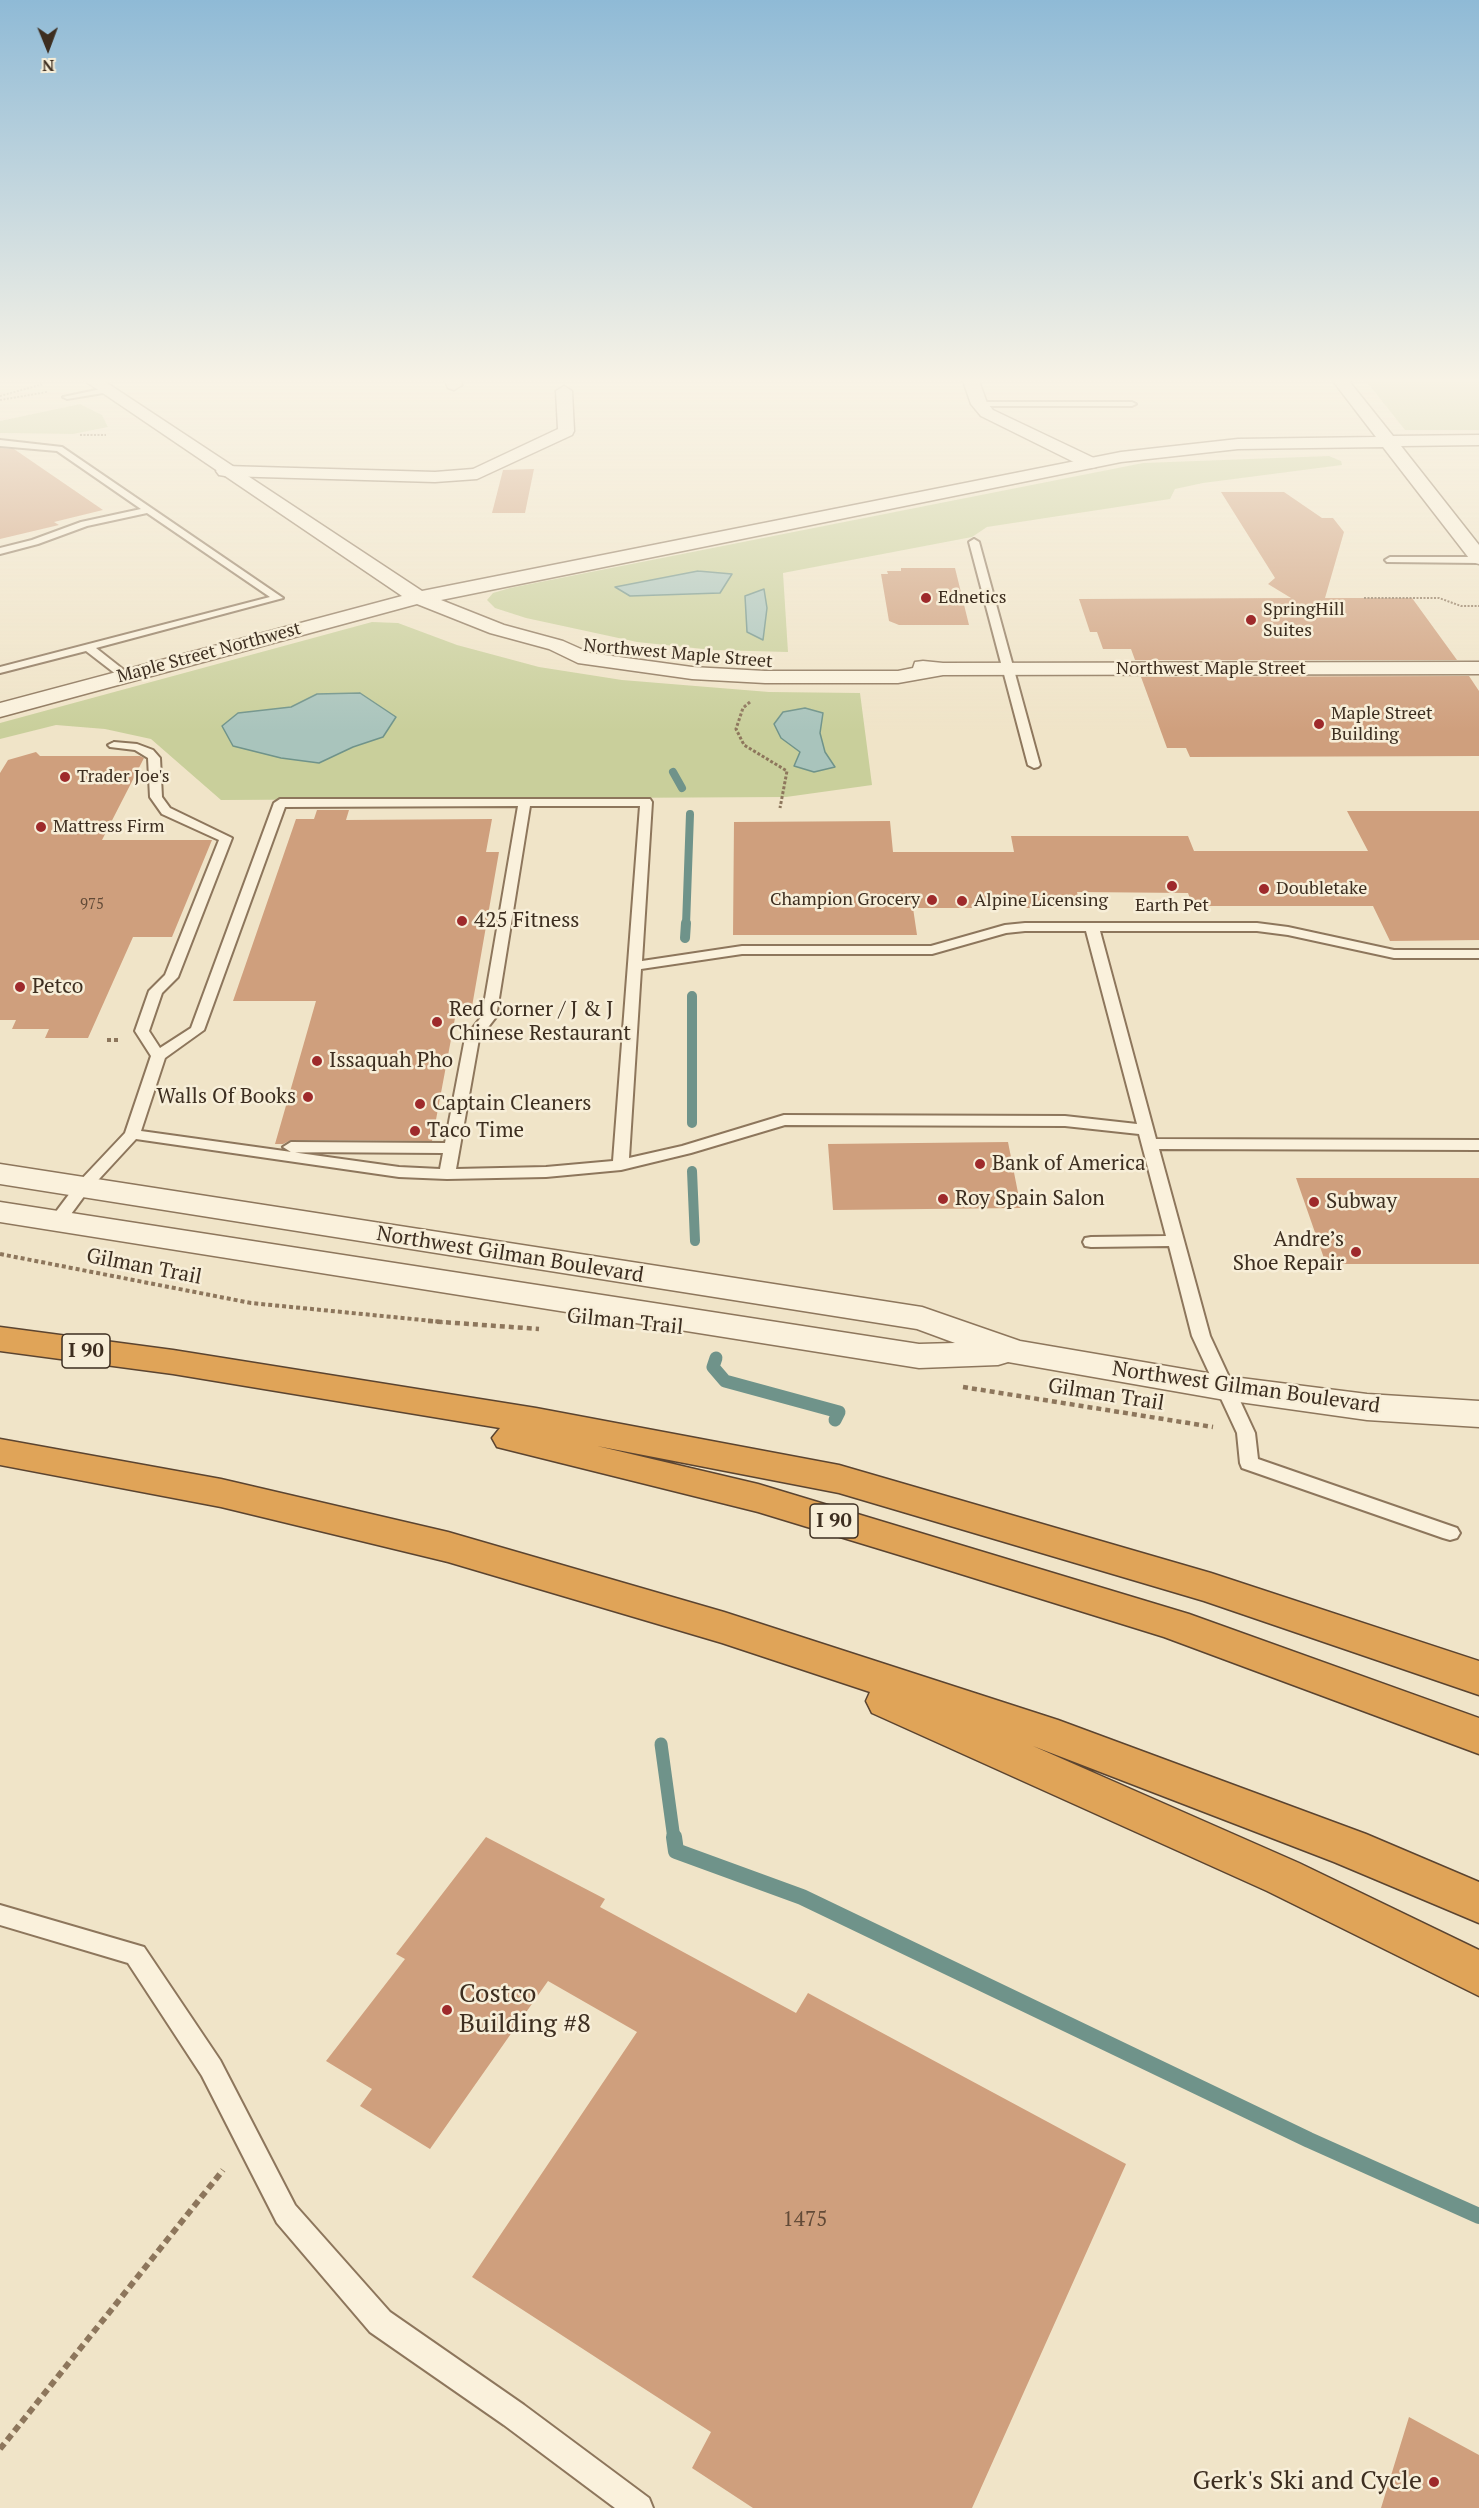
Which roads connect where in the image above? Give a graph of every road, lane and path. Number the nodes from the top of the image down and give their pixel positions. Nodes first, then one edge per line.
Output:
1 (131, 498) edge
2 (266, 498) edge
3 (916, 498) edge
4 (1432, 498) edge
5 (148, 510) junction
6 (974, 542) dead end
7 (0, 551) edge
8 (1479, 559) edge
9 (1390, 560) dead end
10 (419, 598) junction
11 (1364, 598) dead end
12 (1479, 606) edge
13 (88, 647) junction
14 (1479, 668) edge
15 (1010, 669) junction
16 (0, 670) edge
17 (125, 676) junction
18 (758, 697) dead end
19 (0, 710) edge
20 (114, 746) dead end
21 (1034, 765) dead end
22 (525, 802) junction
23 (780, 808) dead end
24 (1092, 927) junction
25 (1479, 954) edge
26 (635, 966) junction
27 (158, 1056) junction
28 (132, 1134) junction
29 (235, 1136) dead end
30 (1148, 1137) junction
31 (1479, 1145) edge
32 (450, 1148) junction
33 (621, 1165) junction
34 (0, 1174) edge
35 (447, 1174) junction
36 (82, 1188) junction
37 (0, 1212) edge
38 (57, 1221) junction
39 (1175, 1240) junction
40 (1090, 1242) dead end
41 (0, 1254) edge
42 (550, 1330) dead end
43 (0, 1339) edge
44 (1015, 1352) junction
45 (173, 1362) junction
46 (955, 1386) dead end
47 (1225, 1388) junction
48 (1479, 1414) edge
49 (1246, 1433) junction
50 (0, 1452) edge
51 (1450, 1533) dead end
52 (724, 1628) junction
53 (1479, 1678) edge
54 (1479, 1736) edge
55 (1479, 1903) edge
56 (0, 1915) edge
57 (1479, 1974) edge
58 (222, 2170) dead end
59 (0, 2449) edge
60 (639, 2508) edge

1 - 5 lane
2 - 10 street, Northwest Maple Street
3 - 10 street, Maple Street Northwest
4 - 8 street
5 - 7 lane
5 - 13 lane
6 - 15 lane
8 - 9 lane
10 - 15 street, Northwest Maple Street
10 - 17 street, Maple Street Northwest
11 - 12 path
13 - 16 lane
13 - 17 lane
14 - 15 street, Northwest Maple Street
15 - 21 lane
17 - 19 street, Maple Street Northwest
18 - 23 path
20 - 27 lane
22 - 26 lane
22 - 27 lane
22 - 32 lane
24 - 25 lane
24 - 26 lane
24 - 30 lane
26 - 33 lane
27 - 28 lane
28 - 35 lane
28 - 36 lane
29 - 32 lane
30 - 31 lane
30 - 33 lane
30 - 39 lane
32 - 35 lane
33 - 35 lane
34 - 36 street, Northwest Gilman Boulevard
36 - 38 lane
36 - 44 street, Northwest Gilman Boulevard
37 - 38 street, Northwest Gilman Boulevard
38 - 44 street, Northwest Gilman Boulevard
39 - 40 lane
39 - 47 lane
41 - 42 path, Gilman Trail
43 - 45 highway, I 90
44 - 47 street, Northwest Gilman Boulevard
45 - 53 highway
45 - 54 highway, I 90
46 - 49 path, Gilman Trail
47 - 48 street, Northwest Gilman Boulevard
47 - 49 lane
49 - 51 lane
50 - 52 highway
52 - 55 highway
52 - 57 highway
56 - 60 lane
58 - 59 path

